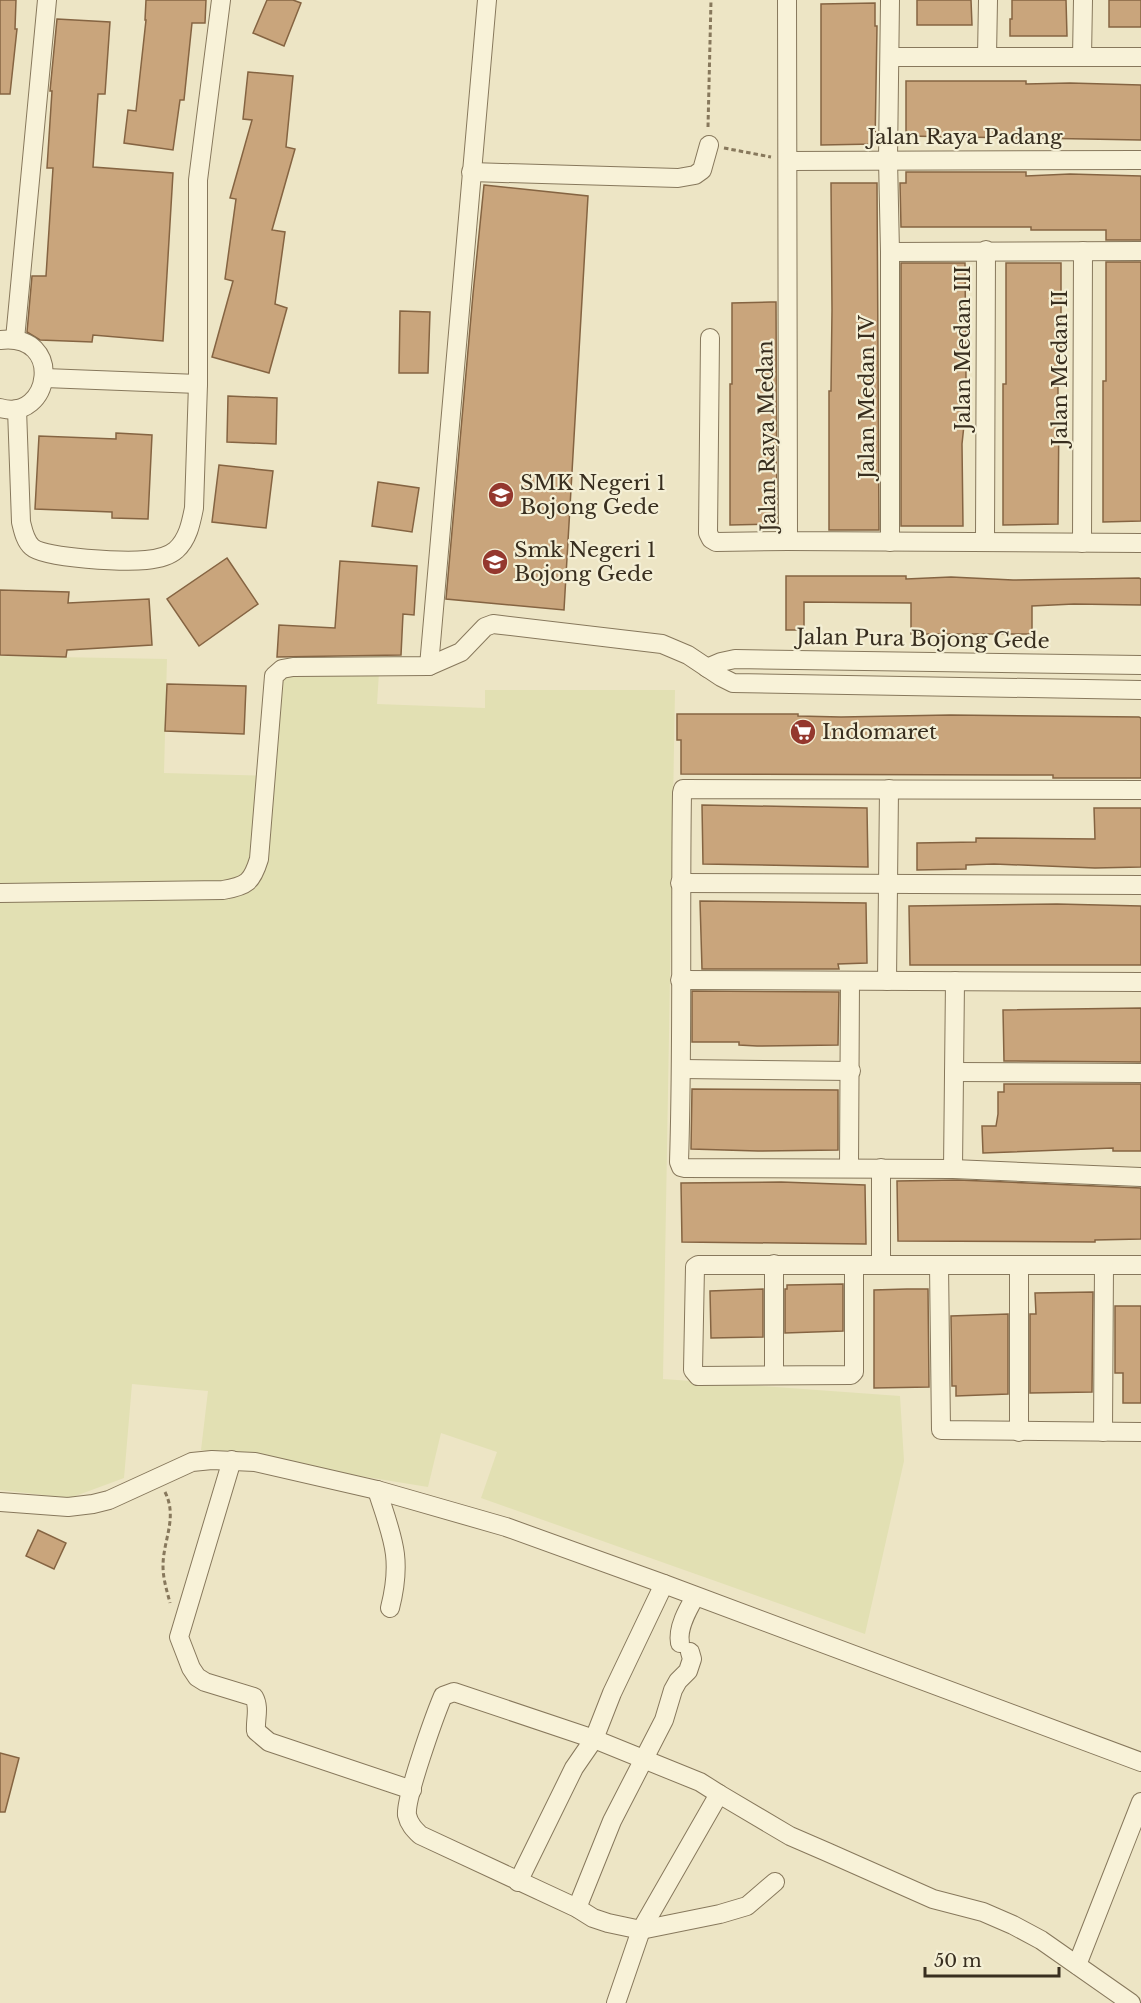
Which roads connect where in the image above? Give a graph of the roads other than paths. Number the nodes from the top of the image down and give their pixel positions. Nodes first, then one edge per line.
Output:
1 (47, 0) edge
2 (221, 0) edge
3 (487, 0) edge
4 (787, 0) edge
5 (890, 0) edge
6 (988, 0) edge
7 (1083, 0) edge
8 (987, 56) junction
9 (890, 57) junction
10 (1082, 57) junction
11 (1141, 57) edge
12 (709, 145) road end
13 (888, 159) junction
14 (1141, 160) edge
15 (788, 161) junction
16 (471, 172) junction
17 (986, 250) junction
18 (1083, 251) junction
19 (1141, 251) edge
20 (890, 252) junction
21 (710, 338) dead end
22 (8, 339) edge
23 (45, 378) junction
24 (198, 384) junction
25 (8, 409) edge
26 (788, 541) junction
27 (890, 542) junction
28 (985, 542) junction
29 (1082, 543) junction
30 (1141, 543) edge
31 (1141, 665) edge
32 (429, 666) junction
33 (707, 668) junction
34 (1141, 690) edge
35 (889, 789) junction
36 (1141, 790) edge
37 (680, 883) junction
38 (888, 884) junction
39 (1141, 885) edge
40 (0, 893) edge
41 (680, 980) junction
42 (850, 981) junction
43 (888, 981) junction
44 (955, 981) junction
45 (1141, 982) edge
46 (682, 1069) junction
47 (850, 1071) junction
48 (954, 1072) junction
49 (1141, 1073) edge
50 (849, 1168) junction
51 (881, 1168) junction
52 (953, 1169) junction
53 (1141, 1177) edge
54 (774, 1264) junction
55 (854, 1265) junction
56 (881, 1265) junction
57 (939, 1265) junction
58 (1019, 1265) junction
59 (1104, 1265) junction
60 (1141, 1265) edge
61 (774, 1375) junction
62 (1019, 1432) junction
63 (1103, 1432) junction
64 (1141, 1432) edge
65 (232, 1460) junction
66 (377, 1490) junction
67 (0, 1502) edge
68 (664, 1584) junction
69 (695, 1597) junction
70 (390, 1608) dead end
71 (594, 1739) junction
72 (644, 1758) junction
73 (1141, 1762) edge
74 (412, 1790) junction
75 (719, 1794) junction
76 (1141, 1802) edge
77 (518, 1882) junction
78 (775, 1882) dead end
79 (577, 1908) junction
80 (641, 1930) junction
81 (1077, 1965) junction
82 (616, 2003) edge
83 (1131, 2003) edge

1 - 22 street
2 - 24 street
3 - 16 street
4 - 15 street, Jalan Raya Medan
5 - 9 street, Jalan Medan IV
6 - 8 street
7 - 10 street
8 - 9 street
8 - 10 street
9 - 13 street, Jalan Medan IV
10 - 11 street
12 - 16 street
13 - 14 street, Jalan Raya Padang
13 - 15 street, Jalan Raya Padang
13 - 20 street, Jalan Medan IV
15 - 26 street, Jalan Raya Medan
16 - 32 street
17 - 18 street, Jalan Medan III
17 - 20 street
17 - 28 street, Jalan Medan III
18 - 19 street
18 - 29 street, Jalan Medan II
20 - 27 street, Jalan Medan IV
21 - 26 street
22 - 23 street
23 - 24 street
23 - 25 street
24 - 25 street
26 - 27 street, Jalan Raya Medan
27 - 28 street, Jalan Raya Medan
28 - 29 street, Jalan Raya Medan
29 - 30 street, Jalan Raya Medan
31 - 33 street, Jalan Pura Bojong Gede
32 - 33 street
32 - 40 street
33 - 34 street
35 - 36 street
35 - 37 street
35 - 38 street
37 - 38 street
37 - 41 street
38 - 39 street
38 - 43 street
41 - 42 street
41 - 46 street
42 - 43 street
42 - 47 street
43 - 44 street
44 - 45 street
44 - 48 street
46 - 47 street
46 - 50 street
47 - 50 street
48 - 49 street
48 - 52 street
50 - 51 street
51 - 52 street
51 - 56 street
52 - 53 street
54 - 55 street
54 - 61 street
54 - 61 street
55 - 56 street
55 - 61 street
56 - 57 street
57 - 58 street
57 - 62 street
58 - 59 street
58 - 62 street
59 - 60 street
59 - 63 street
62 - 63 street
63 - 64 street
65 - 66 street
65 - 67 street
65 - 74 street
66 - 68 street
66 - 70 street
68 - 69 street
68 - 71 street
69 - 72 street
69 - 73 street
71 - 72 street
71 - 74 street
71 - 77 street
72 - 75 street
72 - 79 street
74 - 77 street
75 - 80 street
75 - 81 street
76 - 81 street
77 - 79 street
78 - 80 street
79 - 80 street
80 - 82 street
81 - 83 street

